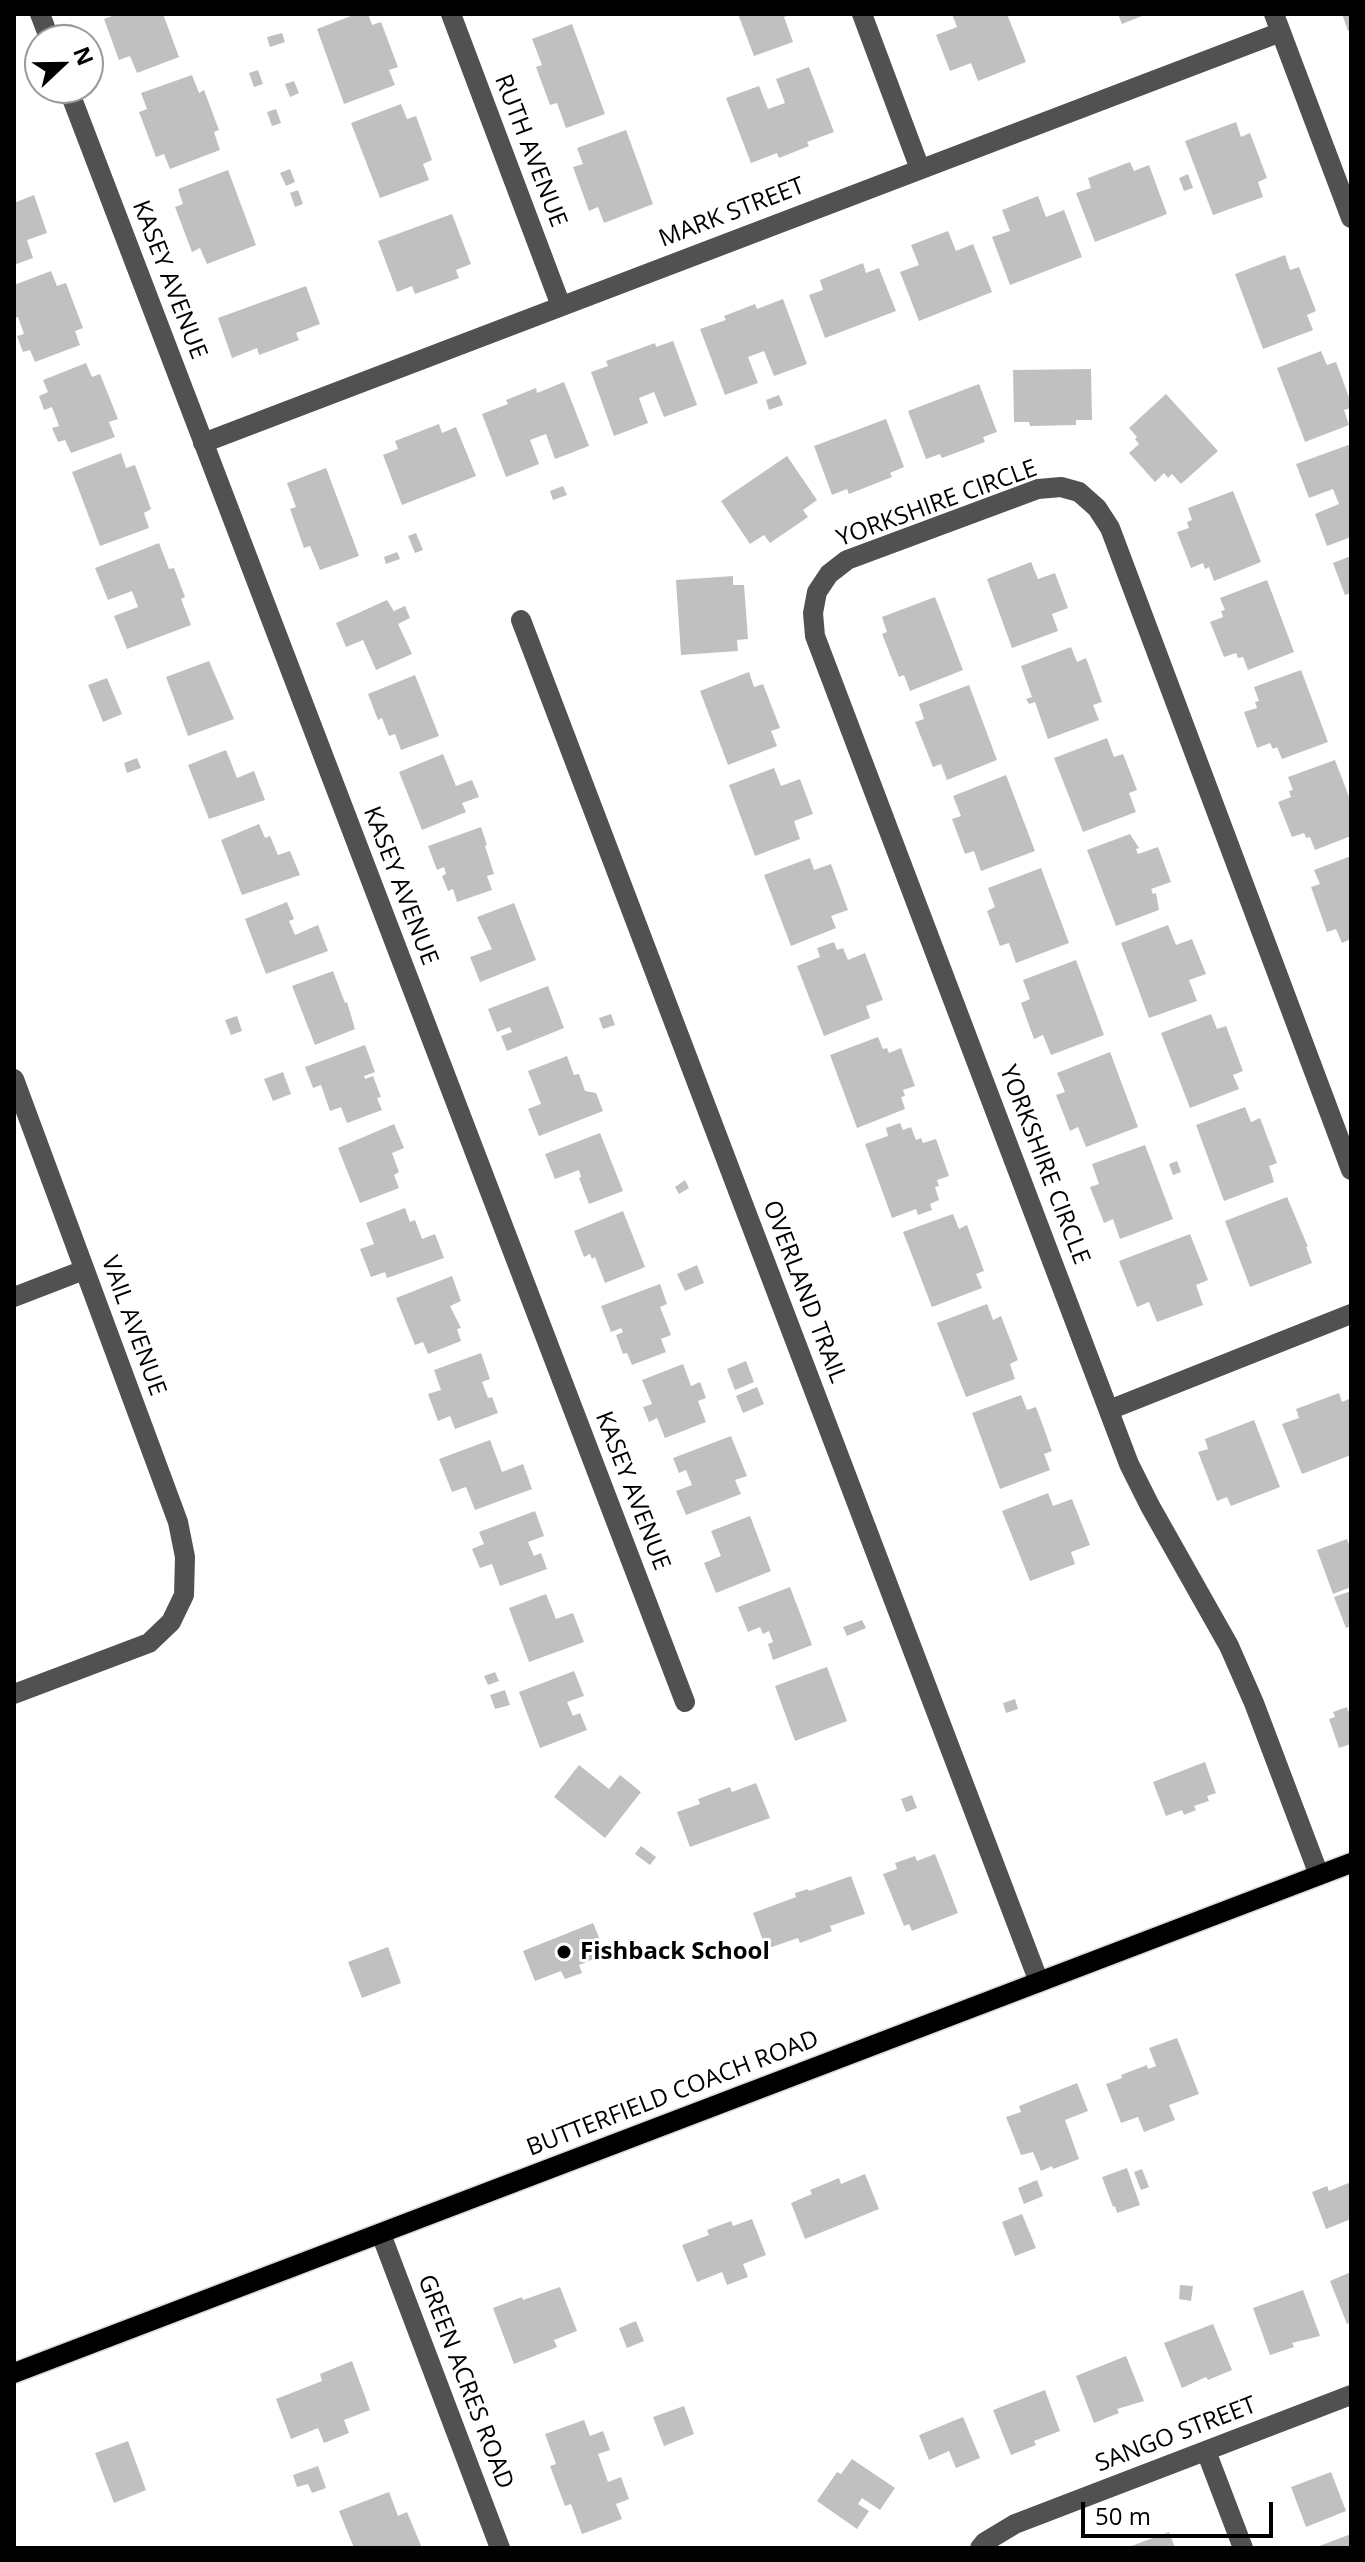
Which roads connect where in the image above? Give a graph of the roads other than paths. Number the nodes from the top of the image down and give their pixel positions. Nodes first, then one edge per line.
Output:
1 (451, 14) edge
2 (862, 14) edge
3 (1277, 23) edge
4 (74, 104) edge
5 (920, 169) junction
6 (1351, 218) edge
7 (561, 306) junction
8 (203, 443) junction
9 (521, 620) dead end
10 (14, 1079) edge
11 (1351, 1170) edge
12 (84, 1270) junction
13 (14, 1297) edge
14 (1351, 1314) edge
15 (1109, 1410) junction
16 (14, 1694) edge
17 (685, 1702) dead end
18 (1351, 1863) edge
19 (1319, 1875) junction
20 (1039, 1982) junction
21 (381, 2234) junction
22 (14, 2373) edge
23 (1351, 2395) edge
24 (1206, 2451) junction
25 (500, 2548) edge
26 (980, 2548) edge
27 (1243, 2548) edge

1 - 7 street, RUTH AVENUE
2 - 5 street
3 - 5 street, MARK STREET
3 - 6 street
4 - 8 street, KASEY AVENUE
5 - 7 street, MARK STREET
7 - 8 street, MARK STREET
8 - 17 street, KASEY AVENUE
9 - 20 street, OVERLAND TRAIL
10 - 12 street, VAIL AVENUE
11 - 15 street, YORKSHIRE CIRCLE
12 - 13 street
12 - 16 street, VAIL AVENUE
14 - 15 street
15 - 19 street, YORKSHIRE CIRCLE
18 - 19 main road, BUTTERFIELD COACH ROAD
19 - 20 main road, BUTTERFIELD COACH ROAD
20 - 21 main road, BUTTERFIELD COACH ROAD
21 - 22 main road, BUTTERFIELD COACH ROAD
21 - 25 street, GREEN ACRES ROAD
23 - 24 street, SANGO STREET
24 - 26 street, SANGO STREET
24 - 27 street

